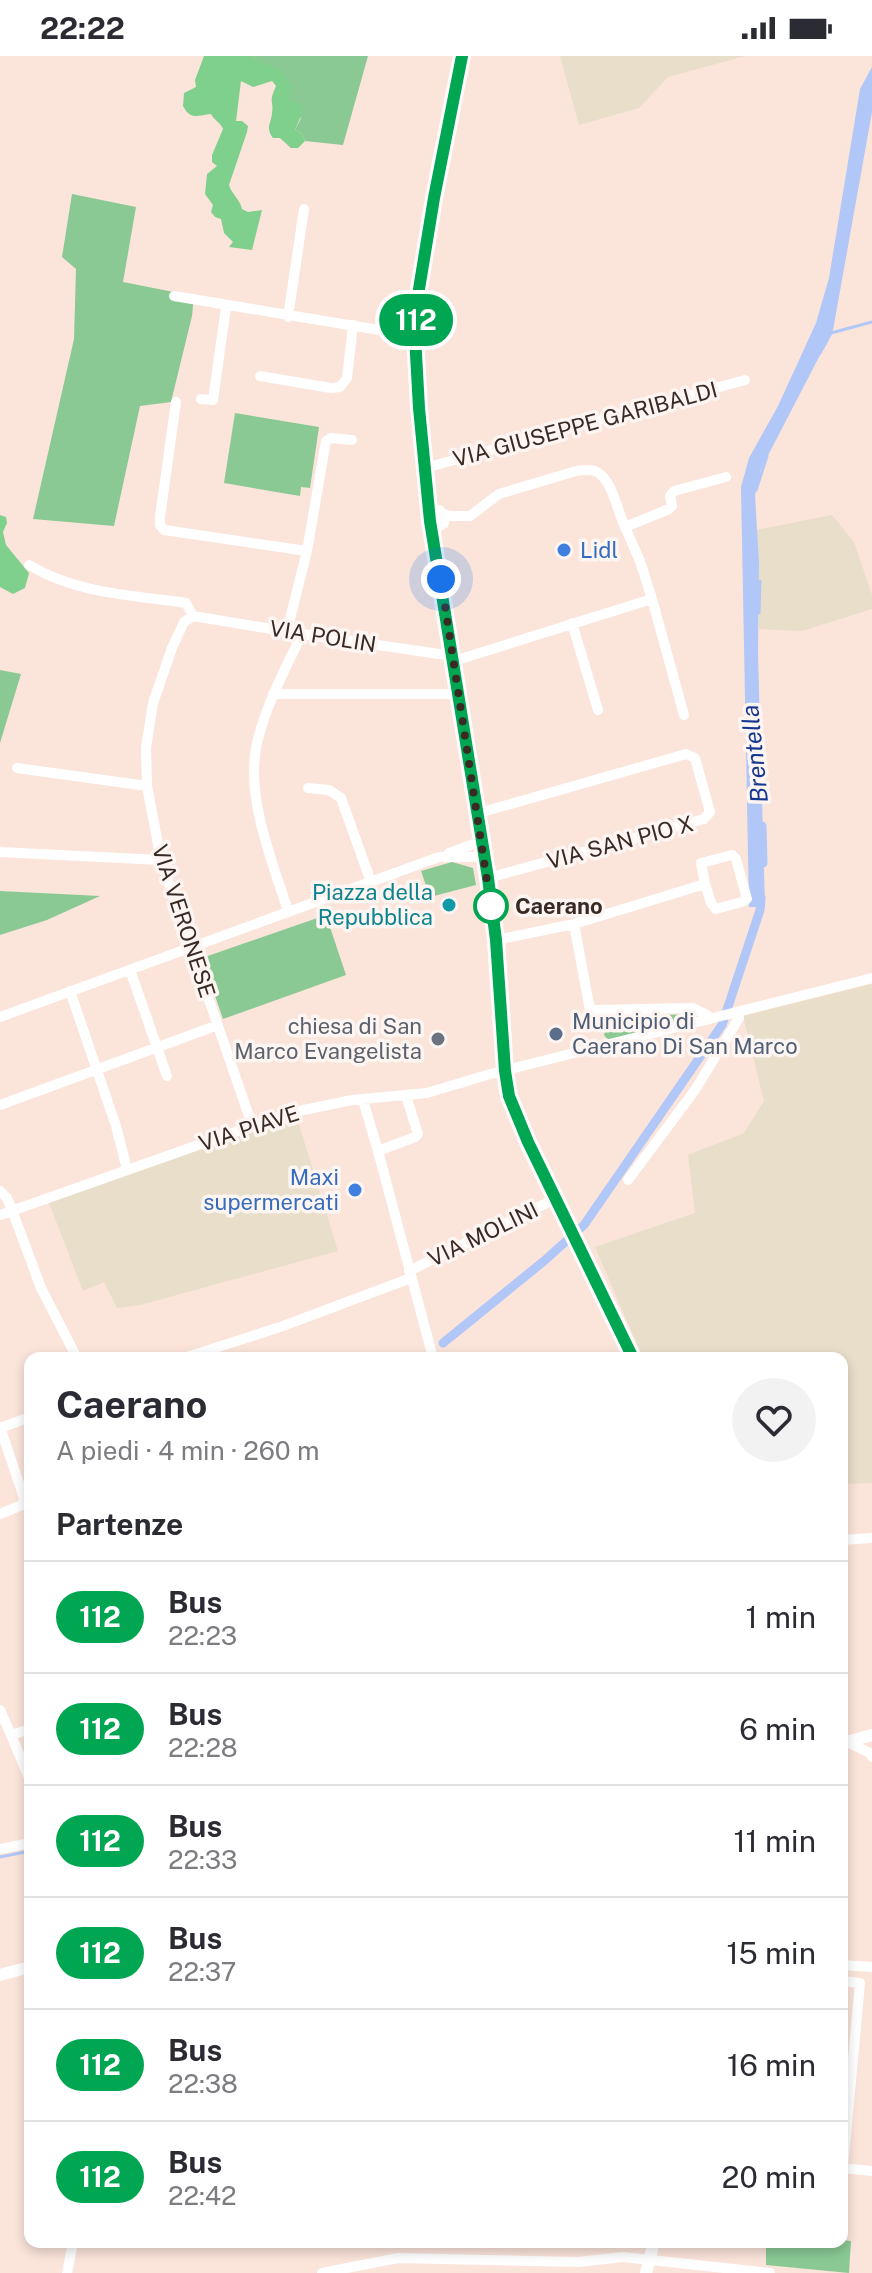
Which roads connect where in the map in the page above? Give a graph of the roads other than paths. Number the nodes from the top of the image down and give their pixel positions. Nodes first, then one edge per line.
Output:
1 (462, 56) edge
2 (304, 209) dead end
3 (174, 296) dead end
4 (226, 307) junction
5 (288, 317) junction
6 (353, 325) junction
7 (415, 336) junction
8 (260, 376) dead end
9 (745, 380) dead end
10 (201, 399) dead end
11 (176, 402) dead end
12 (352, 440) dead end
13 (425, 468) junction
14 (726, 477) dead end
15 (436, 518) junction
16 (625, 527) junction
17 (307, 551) junction
18 (29, 565) dead end
19 (652, 599) junction
20 (189, 619) junction
21 (572, 623) junction
22 (287, 631) junction
23 (302, 634) junction
24 (454, 658) junction
25 (273, 694) junction
26 (459, 694) junction
27 (598, 710) dead end
28 (684, 715) dead end
29 (17, 768) dead end
30 (147, 786) junction
31 (308, 788) dead end
32 (479, 813) junction
33 (482, 841) junction
34 (0, 852) edge
35 (439, 857) junction
36 (485, 857) junction
37 (161, 860) junction
38 (488, 878) junction
39 (371, 882) junction
40 (705, 884) junction
41 (288, 911) junction
42 (574, 924) junction
43 (496, 940) junction
44 (191, 947) junction
45 (130, 970) junction
46 (872, 978) edge
47 (70, 991) junction
48 (732, 1013) junction
49 (0, 1017) edge
50 (710, 1018) junction
51 (218, 1025) junction
52 (156, 1047) junction
53 (97, 1068) junction
54 (505, 1071) junction
55 (167, 1076) dead end
56 (406, 1096) junction
57 (363, 1100) junction
58 (0, 1105) edge
59 (252, 1125) junction
60 (378, 1151) junction
61 (127, 1169) junction
62 (628, 1180) dead end
63 (0, 1191) edge
64 (557, 1198) junction
65 (12, 1210) junction
66 (0, 1215) edge
67 (410, 1274) junction
68 (74, 1352) edge
69 (203, 1352) edge
70 (431, 1352) edge
71 (630, 1352) edge
72 (24, 1419) edge
73 (0, 1428) edge
74 (0, 1514) edge
75 (872, 1538) edge
76 (848, 1540) edge
77 (0, 1710) edge
78 (24, 1731) edge
79 (11, 1735) junction
80 (872, 1735) edge
81 (848, 1741) edge
82 (848, 1743) edge
83 (871, 1752) edge
84 (24, 1766) edge
85 (24, 1844) edge
86 (0, 1849) edge
87 (848, 1965) edge
88 (872, 1967) edge
89 (24, 1969) edge
90 (0, 1975) edge
91 (848, 1982) edge
92 (848, 2106) edge
93 (848, 2169) edge
94 (872, 2171) edge
95 (72, 2248) edge
96 (648, 2266) edge
97 (67, 2273) edge
98 (322, 2273) edge
99 (770, 2273) edge

1 - 7 main road
2 - 5 street
3 - 4 street
4 - 5 street
4 - 10 street
5 - 6 street
6 - 7 street
6 - 8 street
7 - 13 main road
9 - 13 street, VIA GIUSEPPE GARIBALDI
11 - 17 street
12 - 17 street
13 - 15 main road
14 - 16 street
15 - 16 street
15 - 24 main road
16 - 19 street
17 - 22 street
18 - 20 street, VIA POLIN
19 - 21 street
19 - 28 street
20 - 22 street, VIA POLIN
20 - 30 street, VIA VERONESE
21 - 24 street
21 - 27 street
22 - 23 street, VIA POLIN
23 - 24 street, VIA POLIN
23 - 25 street
24 - 26 main road
25 - 26 street
25 - 41 street
26 - 32 main road
29 - 30 street
30 - 37 street, VIA VERONESE
31 - 39 street
32 - 33 main road
32 - 38 street, VIA SAN PIO X
33 - 35 street
33 - 36 main road
34 - 37 street
35 - 36 street
35 - 39 street
36 - 38 main road
37 - 44 street, VIA VERONESE
38 - 43 main road
39 - 41 street
40 - 40 street
40 - 42 street
41 - 44 street
42 - 43 street
42 - 50 street
43 - 54 main road
44 - 45 street
44 - 51 street, VIA VERONESE
45 - 47 street
45 - 52 street
46 - 48 street, VIA PIAVE
47 - 49 street
47 - 53 street
48 - 50 street, VIA PIAVE
48 - 62 street
50 - 54 street, VIA PIAVE
51 - 52 street
51 - 59 street, VIA VERONESE
52 - 53 street
52 - 55 street
53 - 58 street
53 - 61 street
54 - 56 street, VIA PIAVE
54 - 64 main road
56 - 57 street, VIA PIAVE
56 - 60 street
57 - 59 street, VIA PIAVE
57 - 60 street
59 - 61 street, VIA PIAVE
60 - 67 street
61 - 65 street, VIA PIAVE
63 - 65 street
64 - 67 street, VIA MOLINI
64 - 71 main road
65 - 66 street, VIA PIAVE
65 - 68 street
67 - 69 street, VIA MOLINI
67 - 70 street
72 - 73 street
73 - 74 street
75 - 76 street
77 - 79 street
78 - 79 street
79 - 84 street
80 - 81 main road
82 - 83 street
85 - 86 street
87 - 88 street
89 - 90 main road
91 - 92 street
93 - 94 street
95 - 97 street
96 - 98 street
96 - 99 street

